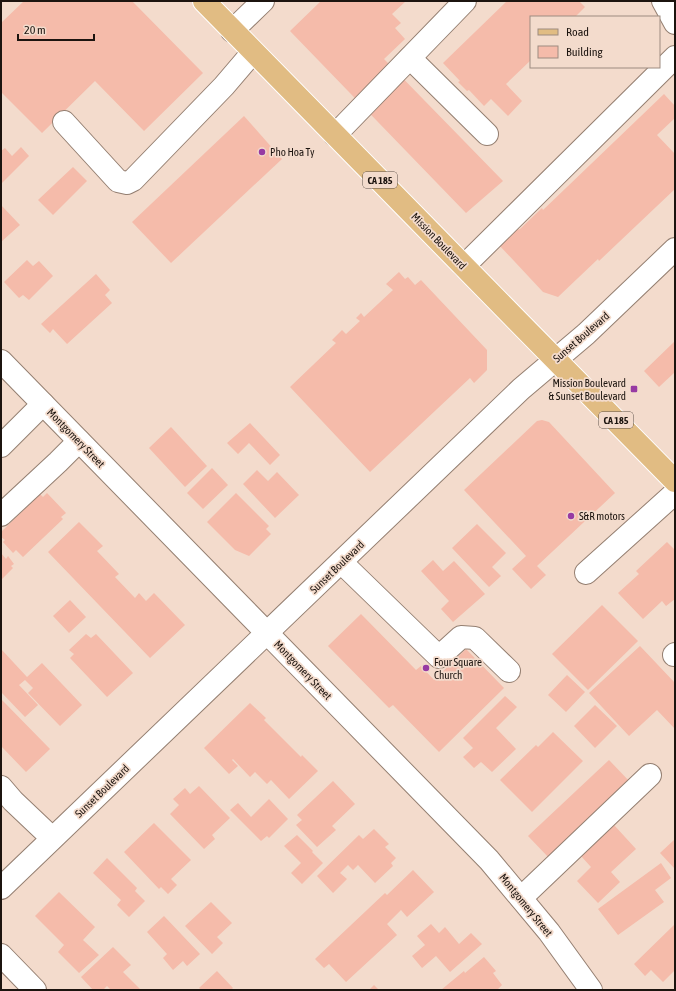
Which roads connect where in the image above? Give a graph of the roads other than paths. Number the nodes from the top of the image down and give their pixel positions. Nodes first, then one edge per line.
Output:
1 (204, 1) edge
2 (264, 1) edge
3 (464, 1) edge
4 (663, 1) edge
5 (675, 23) edge
6 (232, 31) junction
7 (253, 52) junction
8 (675, 57) edge
9 (410, 58) junction
10 (64, 122) dead end
11 (487, 134) dead end
12 (335, 135) junction
13 (675, 249) edge
14 (464, 266) junction
15 (556, 359) junction
16 (1, 361) edge
17 (43, 404) junction
18 (79, 441) junction
19 (1, 446) edge
20 (675, 481) edge
21 (675, 493) edge
22 (1, 515) edge
23 (341, 562) junction
24 (586, 573) dead end
25 (267, 633) junction
26 (510, 671) dead end
27 (650, 775) dead end
28 (1, 788) edge
29 (52, 838) junction
30 (1, 888) edge
31 (521, 898) junction
32 (1, 955) edge
33 (35, 990) edge
34 (591, 990) edge

1 - 6 main road, Mission Boulevard / CA 185
2 - 6 street
3 - 9 street
4 - 5 street
6 - 7 main road, Mission Boulevard / CA 185
7 - 10 street
7 - 12 main road, Mission Boulevard / CA 185
8 - 14 street
9 - 11 street
9 - 12 street
12 - 14 main road, Mission Boulevard / CA 185
13 - 15 street, Sunset Boulevard
14 - 15 main road, Mission Boulevard / CA 185
15 - 20 main road, Mission Boulevard / CA 185
15 - 23 street, Sunset Boulevard
16 - 17 street, Montgomery Street
17 - 18 street, Montgomery Street
17 - 19 street
18 - 22 street
18 - 25 street, Montgomery Street
21 - 24 street
23 - 25 street, Sunset Boulevard
23 - 26 street
25 - 29 street, Sunset Boulevard
25 - 31 street, Montgomery Street
27 - 31 street
28 - 29 street
29 - 30 street, Sunset Boulevard
31 - 34 street, Montgomery Street
32 - 33 street

